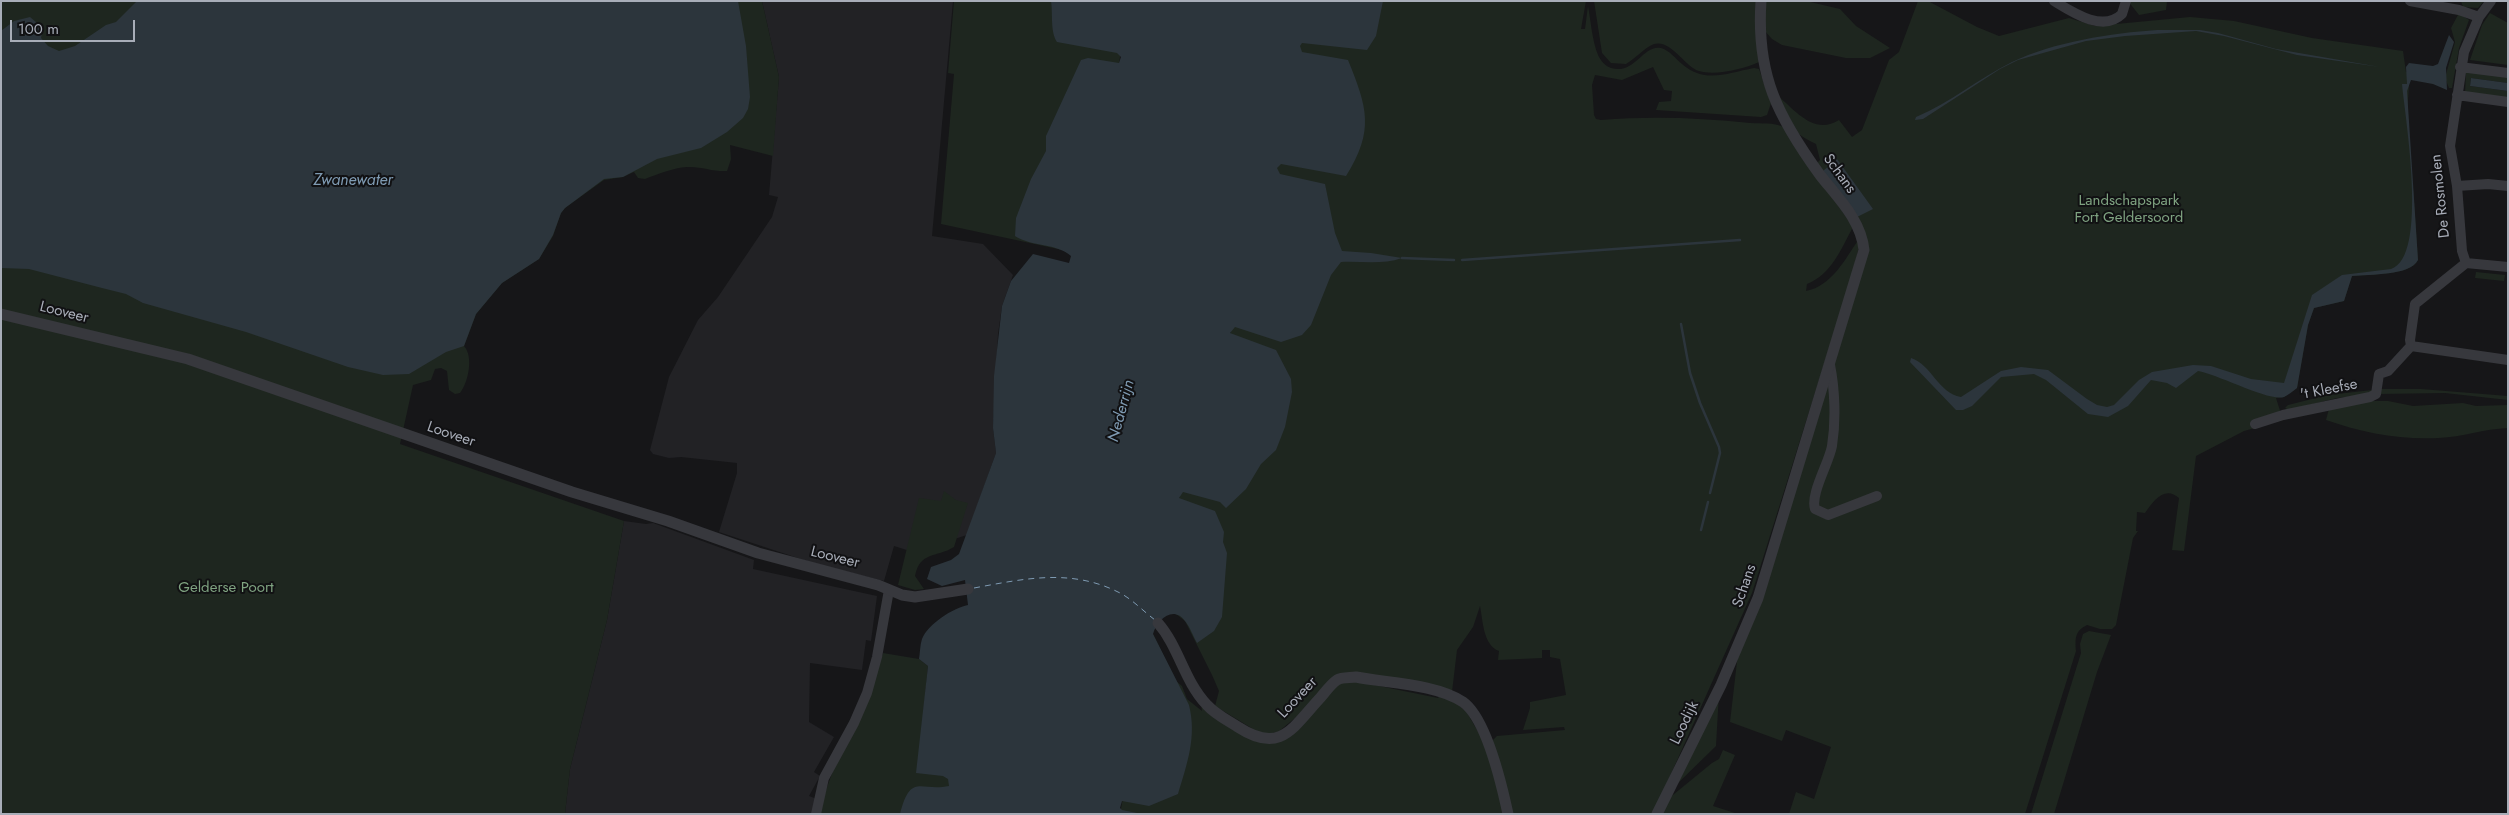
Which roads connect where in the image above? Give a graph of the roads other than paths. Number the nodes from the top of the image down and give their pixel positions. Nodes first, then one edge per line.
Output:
1 (1761, 1) edge
2 (2054, 1) edge
3 (2126, 1) edge
4 (2410, 1) edge
5 (2491, 1) edge
6 (2479, 17) junction
7 (2460, 67) junction
8 (2508, 73) edge
9 (2457, 95) junction
10 (2508, 102) edge
11 (2457, 186) junction
12 (2508, 186) edge
13 (2466, 262) junction
14 (2508, 267) edge
15 (1, 314) edge
16 (2411, 346) junction
17 (2508, 360) edge
18 (1830, 365) junction
19 (2255, 424) dead end
20 (1877, 496) dead end
21 (968, 589) dead end
22 (889, 590) junction
23 (1158, 623) dead end
24 (1738, 645) joint
25 (816, 814) edge
26 (1508, 814) edge
27 (1657, 814) edge

1 - 18 street, Schans
2 - 3 street
4 - 6 street
5 - 6 street, De Rosmolen
6 - 7 street, De Rosmolen
7 - 8 street
7 - 9 street, De Rosmolen
9 - 10 street
9 - 11 street, De Rosmolen
11 - 12 street
11 - 13 street, De Rosmolen
13 - 14 street
13 - 16 street
15 - 22 street, Looveer
16 - 17 street
16 - 19 street, 't Kleefse
18 - 20 street, Schans
18 - 24 street, Schans
21 - 22 street, Looveer
22 - 25 street
23 - 26 street, Looveer
24 - 27 street, Loodijk

